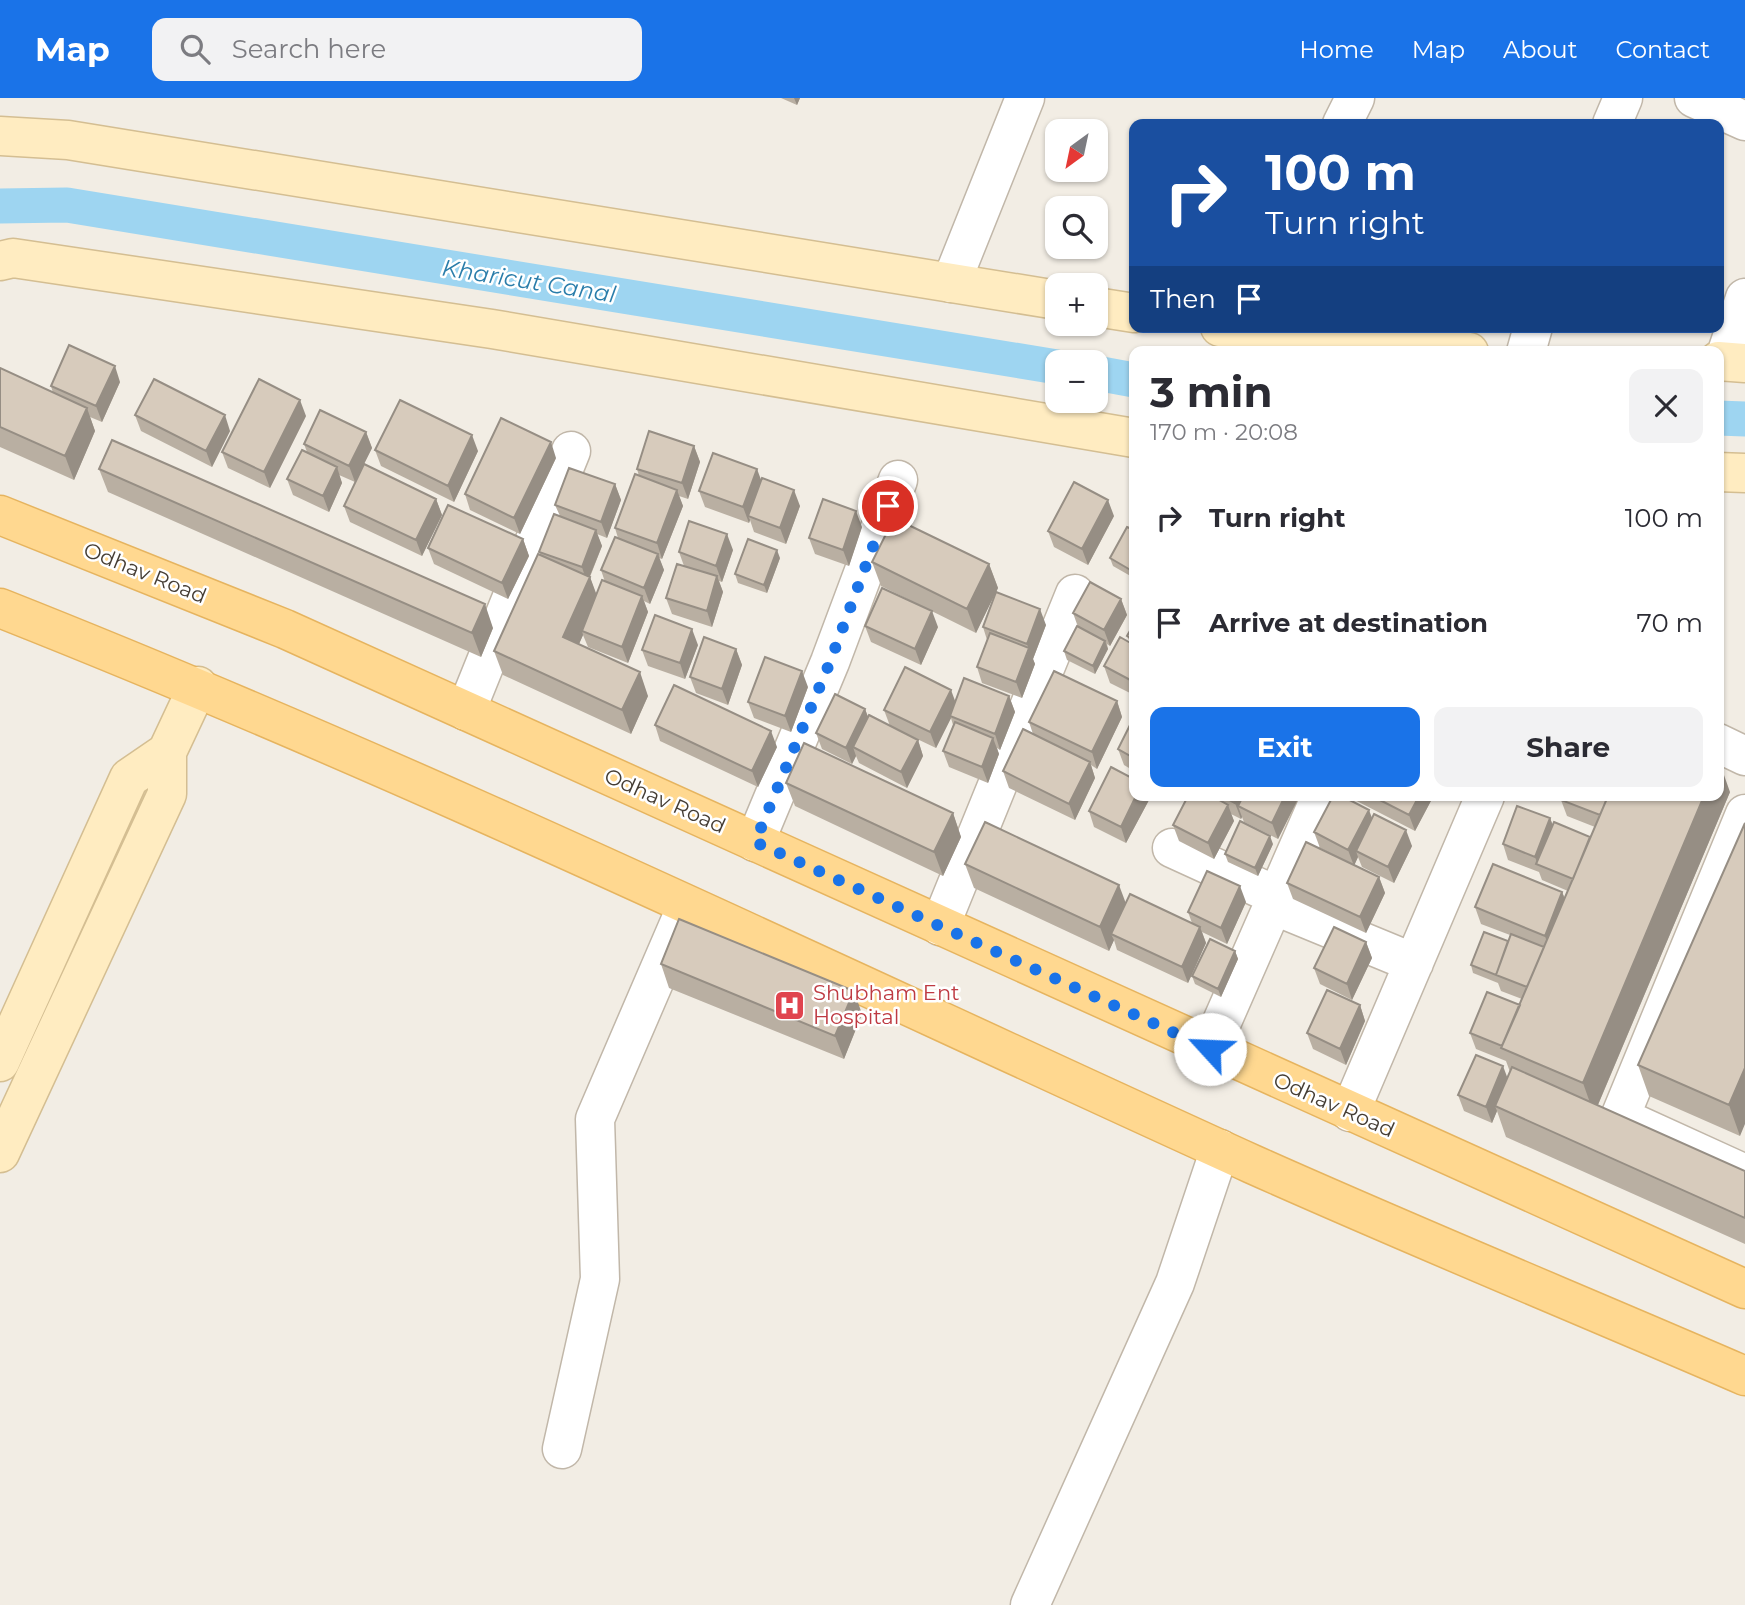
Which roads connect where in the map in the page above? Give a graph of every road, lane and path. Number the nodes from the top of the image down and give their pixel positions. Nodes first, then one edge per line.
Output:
1 (1025, 98) edge
2 (1355, 98) edge
3 (1623, 98) edge
4 (1693, 98) edge
5 (1344, 119) edge
6 (1614, 119) edge
7 (1745, 121) edge
8 (0, 136) edge
9 (0, 261) edge
10 (951, 283) junction
11 (1045, 298) edge
12 (1745, 298) edge
13 (1108, 309) edge
14 (1129, 312) edge
15 (1288, 333) edge
16 (1412, 346) edge
17 (1729, 362) edge
18 (1129, 437) edge
19 (571, 451) dead end
20 (1724, 472) edge
21 (1745, 473) edge
22 (898, 480) dead end
23 (0, 515) edge
24 (1075, 594) dead end
25 (0, 608) edge
26 (198, 686) junction
27 (466, 710) junction
28 (1724, 746) edge
29 (167, 752) junction
30 (1745, 756) edge
31 (1319, 801) edge
32 (1483, 801) edge
33 (1745, 814) edge
34 (755, 842) junction
35 (1172, 848) dead end
36 (1275, 900) junction
37 (688, 903) junction
38 (940, 926) junction
39 (1414, 964) junction
40 (1210, 1049) junction
41 (0, 1062) edge
42 (1350, 1112) junction
43 (1220, 1149) junction
44 (0, 1153) edge
45 (1745, 1174) edge
46 (1745, 1289) edge
47 (1745, 1376) edge
48 (562, 1449) dead end
49 (1030, 1605) edge

1 - 10 street
2 - 5 street
3 - 6 street
4 - 7 street
8 - 10 street
9 - 18 street
10 - 11 street
12 - 17 street
13 - 14 street
15 - 16 street
19 - 27 street
20 - 21 street
22 - 34 street
23 - 27 main road, Odhav Road
24 - 38 street
25 - 26 main road
26 - 29 street
26 - 37 main road
27 - 34 main road, Odhav Road
28 - 30 street
29 - 41 street
29 - 44 street
31 - 36 street
32 - 39 street
33 - 45 street
34 - 38 main road, Odhav Road
35 - 36 street
36 - 39 street
36 - 40 street
37 - 43 main road
37 - 48 street
38 - 40 main road, Odhav Road
39 - 42 street
40 - 42 main road, Odhav Road
42 - 46 main road, Odhav Road
43 - 47 main road
43 - 49 street

